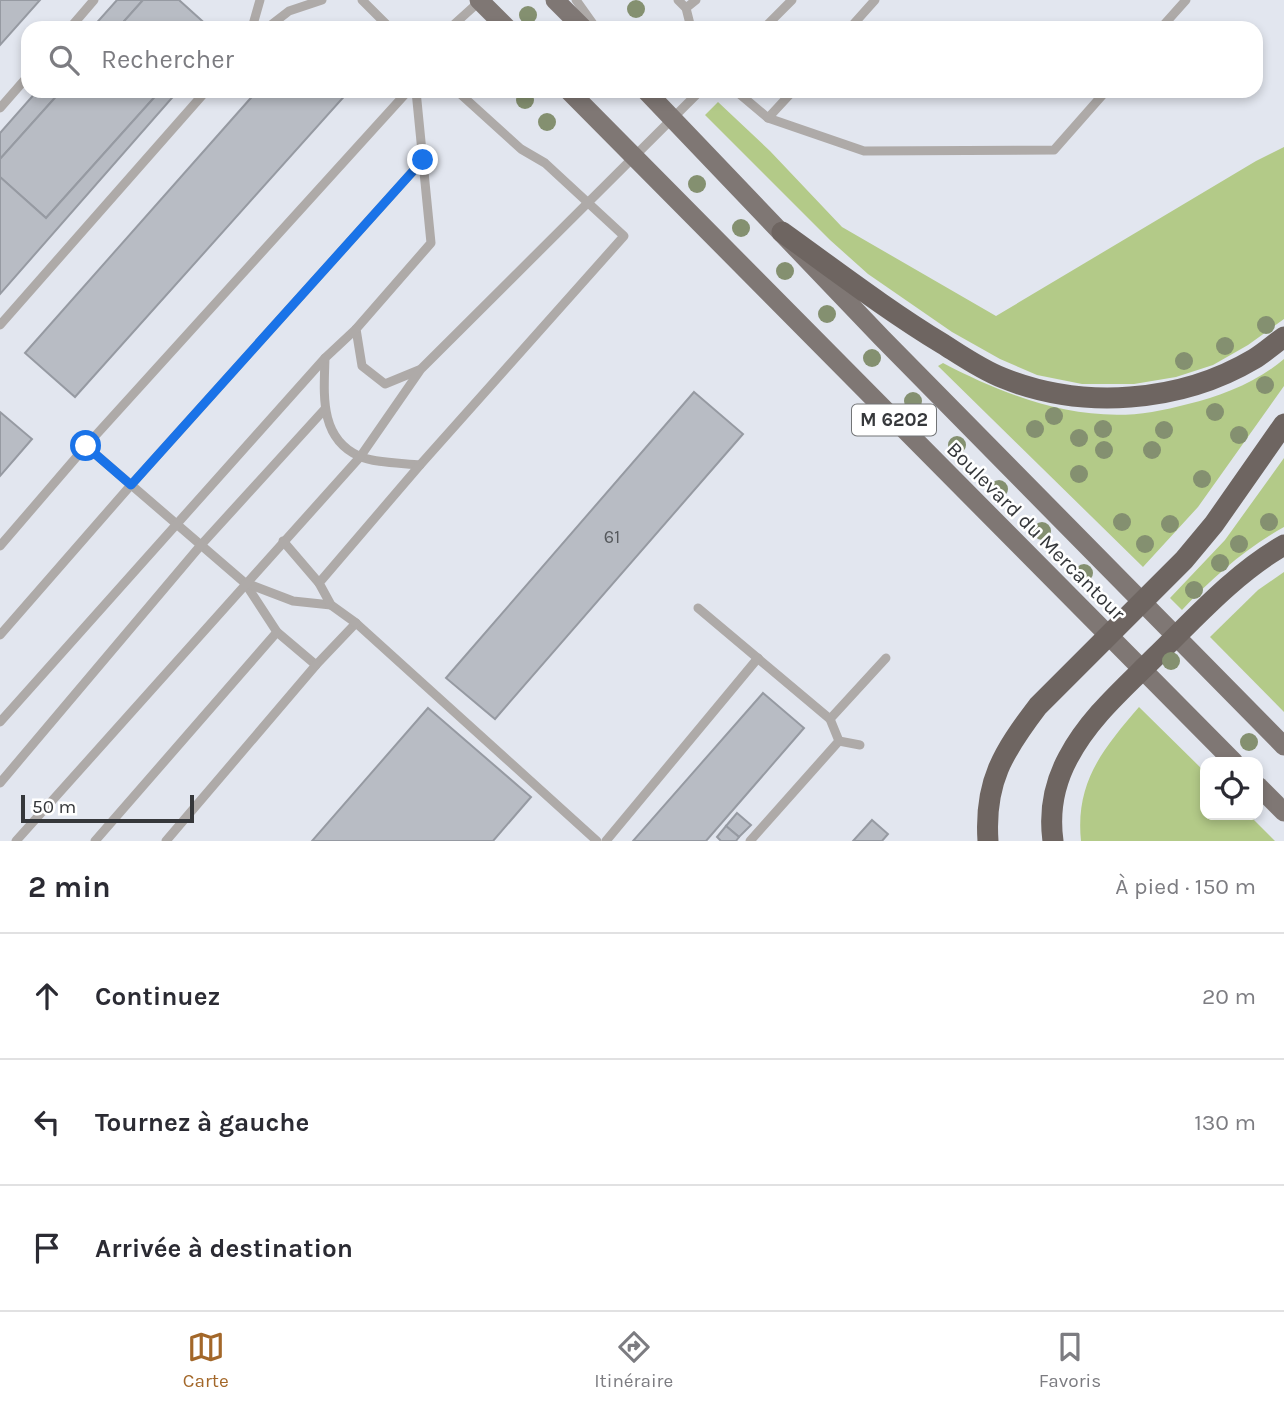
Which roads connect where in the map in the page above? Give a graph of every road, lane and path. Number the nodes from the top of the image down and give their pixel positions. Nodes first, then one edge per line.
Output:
1 (94, 0) edge
2 (260, 0) edge
3 (322, 0) edge
4 (362, 0) edge
5 (479, 0) edge
6 (555, 0) edge
7 (576, 0) edge
8 (678, 0) edge
9 (696, 0) edge
10 (792, 0) edge
11 (875, 0) edge
12 (1186, 0) edge
13 (686, 8) junction
14 (76, 21) edge
15 (254, 21) edge
16 (276, 21) edge
17 (383, 21) edge
18 (457, 21) edge
19 (500, 21) edge
20 (576, 21) edge
21 (591, 21) edge
22 (689, 21) edge
23 (771, 21) edge
24 (856, 21) edge
25 (1167, 21) edge
26 (21, 84) edge
27 (200, 98) edge
28 (402, 98) edge
29 (417, 98) edge
30 (465, 98) edge
31 (576, 98) edge
32 (653, 98) edge
33 (693, 98) edge
34 (744, 98) edge
35 (787, 98) edge
36 (1100, 98) edge
37 (0, 108) edge
38 (768, 118) junction
39 (423, 160) junction
40 (782, 232) junction
41 (0, 326) edge
42 (356, 330) junction
43 (1284, 337) edge
44 (325, 358) junction
45 (421, 369) junction
46 (324, 410) junction
47 (1284, 424) edge
48 (86, 446) junction
49 (360, 457) junction
50 (419, 464) junction
51 (131, 485) junction
52 (178, 525) junction
53 (283, 541) junction
54 (201, 545) junction
55 (1284, 545) edge
56 (0, 546) edge
57 (245, 583) junction
58 (318, 583) junction
59 (331, 605) junction
60 (698, 608) dead end
61 (356, 623) junction
62 (277, 632) junction
63 (0, 635) edge
64 (886, 658) dead end
65 (758, 659) junction
66 (316, 665) junction
67 (830, 719) junction
68 (0, 723) edge
69 (839, 741) junction
70 (860, 745) dead end
71 (1284, 746) edge
72 (1229, 757) edge
73 (0, 783) edge
74 (1263, 791) edge
75 (1284, 812) edge
76 (16, 841) edge
77 (95, 841) edge
78 (166, 841) edge
79 (597, 841) edge
80 (606, 841) edge
81 (750, 841) edge
82 (988, 841) edge
83 (1053, 841) edge

1 - 14 lane
2 - 15 lane
3 - 16 lane
4 - 17 lane
5 - 18 lane
5 - 19 main road
6 - 20 main road
7 - 21 lane
8 - 13 lane
9 - 13 lane
10 - 23 lane
11 - 24 lane
12 - 25 lane
13 - 22 lane
26 - 37 lane
27 - 41 lane
28 - 48 lane
29 - 39 lane
30 - 50 lane
31 - 72 main road, Boulevard du Mercantour / M 6202
32 - 40 main road, Boulevard du Mercantour / M 6202
33 - 45 lane
34 - 38 lane
35 - 38 lane
36 - 38 lane
39 - 42 lane
39 - 51 lane
40 - 43 highway
40 - 71 main road, Boulevard du Mercantour / M 6202
42 - 44 lane
42 - 45 lane
44 - 46 lane
44 - 52 lane
45 - 49 lane
46 - 49 lane
46 - 54 lane
47 - 82 highway
48 - 51 lane
48 - 56 lane
49 - 50 lane
49 - 53 lane
50 - 58 lane
51 - 52 lane
51 - 63 lane
52 - 54 lane
52 - 68 lane
53 - 57 lane
53 - 58 lane
54 - 57 lane
54 - 73 lane
55 - 83 highway
57 - 59 lane
57 - 62 lane
57 - 76 lane
58 - 59 lane
59 - 61 lane
60 - 65 lane
61 - 66 lane
61 - 79 lane
62 - 66 lane
62 - 77 lane
64 - 67 lane
65 - 67 lane
65 - 80 lane
66 - 78 lane
67 - 69 lane
69 - 70 lane
69 - 81 lane
74 - 75 main road

